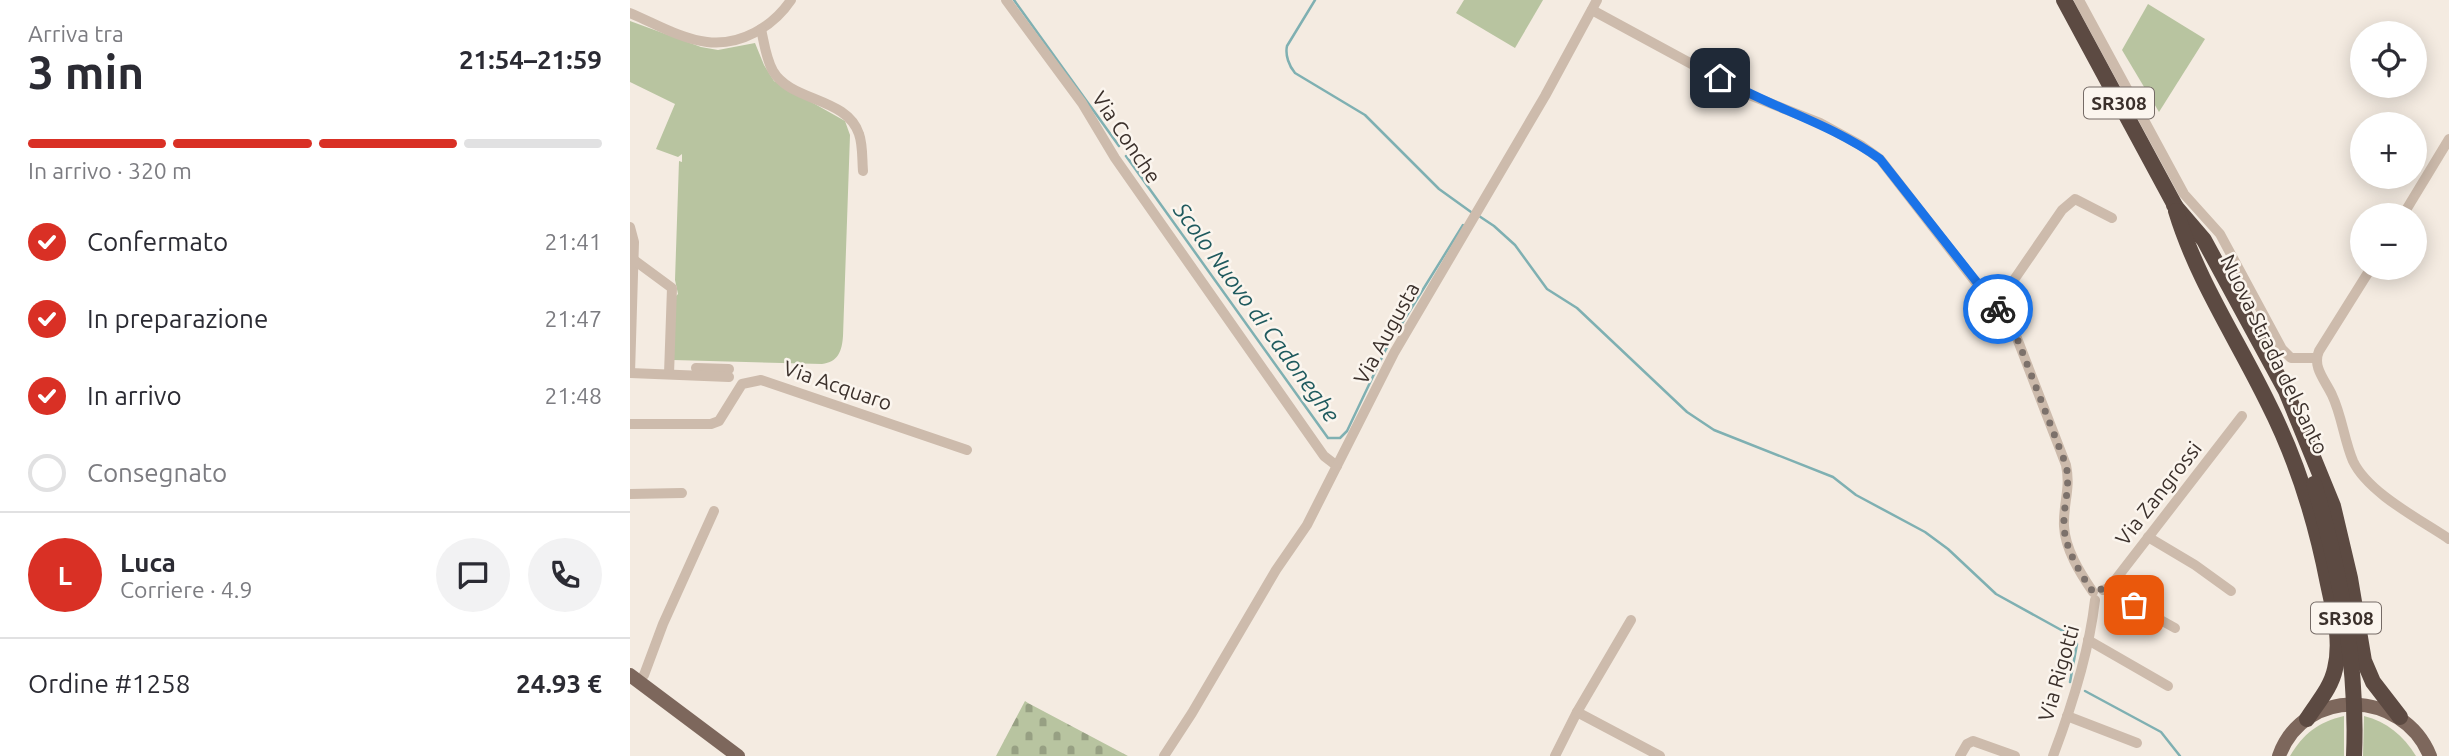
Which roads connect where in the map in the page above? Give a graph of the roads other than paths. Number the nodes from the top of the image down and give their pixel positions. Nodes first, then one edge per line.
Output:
1 (791, 0) edge
2 (1006, 0) edge
3 (2064, 0) edge
4 (2079, 0) edge
5 (1595, 5) edge
6 (630, 13) edge
7 (761, 29) junction
8 (2449, 139) edge
9 (863, 172) dead end
10 (2410, 203) edge
11 (2174, 205) junction
12 (2112, 218) dead end
13 (630, 227) edge
14 (634, 260) junction
15 (2364, 280) edge
16 (1996, 306) junction
17 (2317, 355) junction
18 (630, 366) edge
19 (669, 371) junction
20 (630, 373) edge
21 (729, 373) dead end
22 (2242, 416) dead end
23 (630, 424) edge
24 (967, 450) dead end
25 (1338, 466) junction
26 (682, 493) dead end
27 (630, 494) edge
28 (714, 511) dead end
29 (2148, 537) junction
30 (2449, 539) edge
31 (2231, 591) dead end
32 (2100, 592) junction
33 (1631, 620) dead end
34 (2175, 628) dead end
35 (2088, 640) junction
36 (634, 678) edge
37 (2168, 686) dead end
38 (1577, 712) junction
39 (2067, 716) junction
40 (2400, 717) junction
41 (2307, 719) junction
42 (2137, 743) dead end
43 (2430, 752) edge
44 (738, 756) edge
45 (1164, 756) edge
46 (1555, 756) edge
47 (1660, 756) edge
48 (1960, 756) edge
49 (2014, 756) edge
50 (2053, 756) edge
51 (2279, 756) edge
52 (2354, 756) edge

1 - 7 street
2 - 25 street, Via Conche
3 - 11 highway, Nuova Strada del Santo / SR308
4 - 17 street
5 - 16 street
5 - 25 street, Via Augusta
6 - 7 street
7 - 9 street
8 - 10 street
11 - 40 highway
11 - 41 highway
11 - 52 highway, Nuova Strada del Santo / SR308, bridge
12 - 16 street
13 - 14 street
14 - 18 street
14 - 19 street
15 - 17 street
16 - 32 street
17 - 30 street
18 - 19 street
18 - 20 street
19 - 20 street
19 - 21 street
22 - 29 street, Via Zangrossi
23 - 24 street, Via Acquaro
25 - 45 street, Via Augusta
26 - 27 street
28 - 36 street
29 - 31 street
29 - 32 street, Via Zangrossi
32 - 34 street
32 - 35 street, Via Rigotti
33 - 38 street
35 - 37 street
35 - 39 street, Via Rigotti
36 - 44 main road
38 - 46 street
38 - 47 street
39 - 42 street
39 - 50 street, Via Rigotti
40 - 41 main road
40 - 43 main road
41 - 51 main road
48 - 49 street

